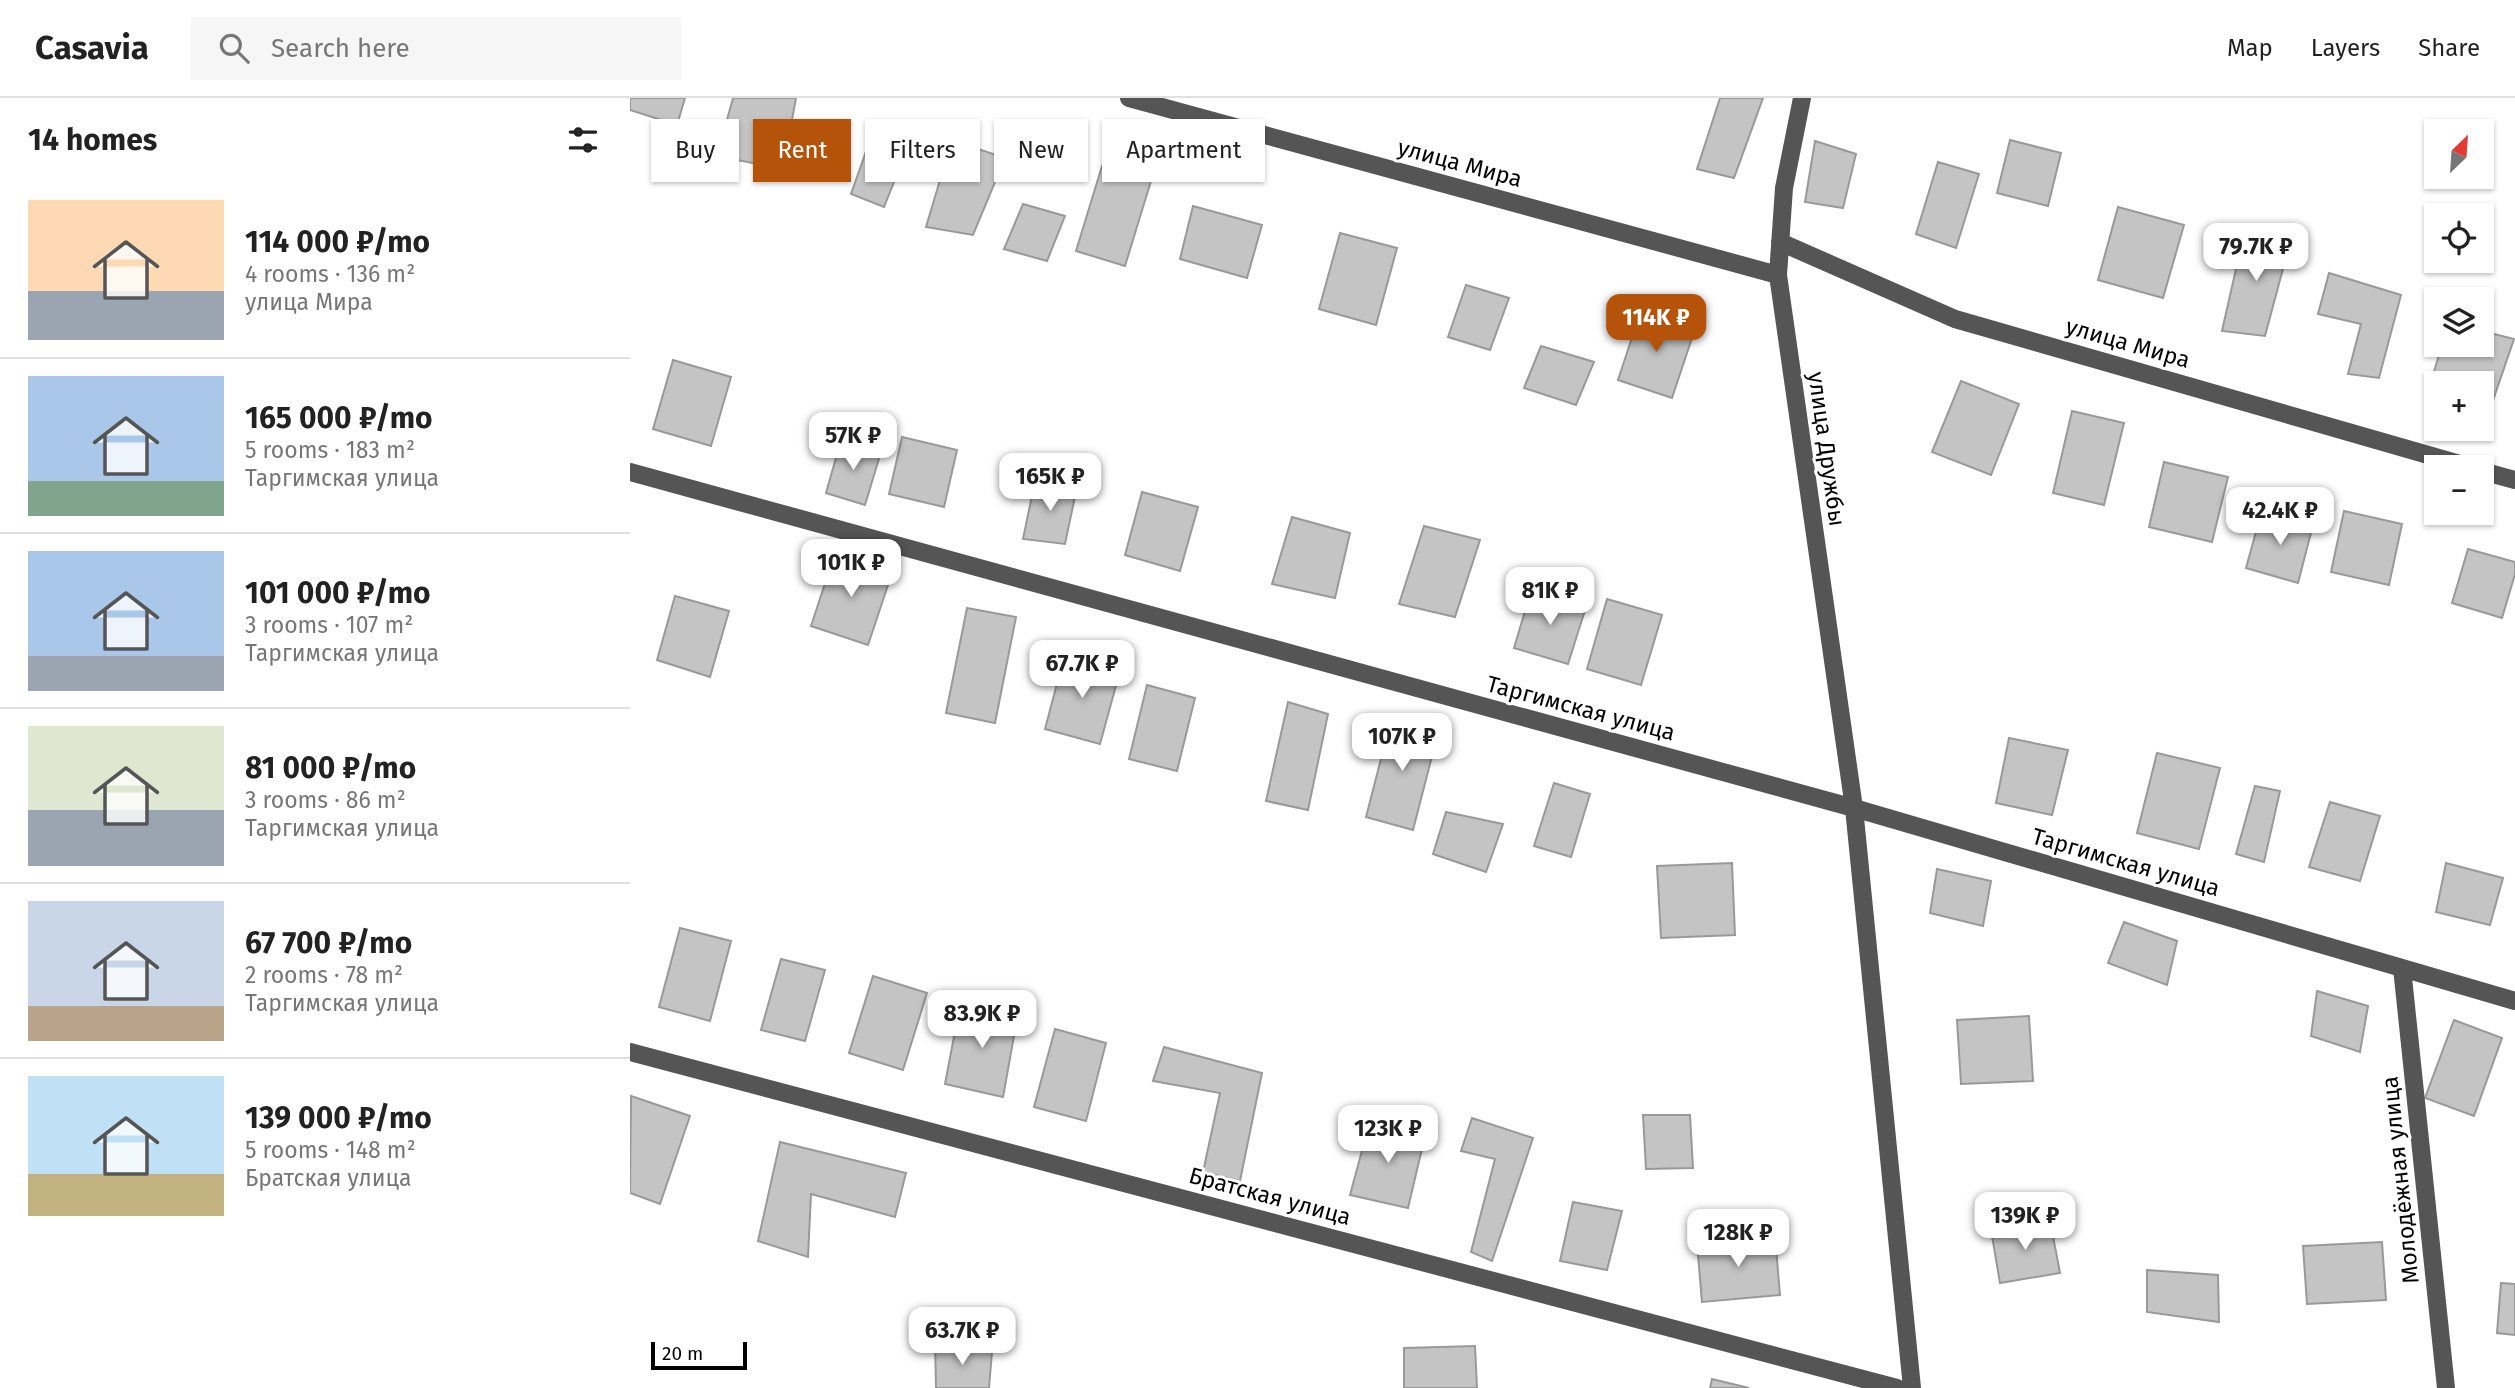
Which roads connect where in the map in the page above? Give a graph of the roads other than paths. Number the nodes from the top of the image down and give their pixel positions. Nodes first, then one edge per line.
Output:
1 (1129, 98) edge
2 (1802, 98) edge
3 (1780, 242) junction
4 (1778, 275) junction
5 (2428, 455) edge
6 (630, 472) edge
7 (2494, 474) edge
8 (2515, 480) edge
9 (1854, 808) junction
10 (2402, 968) junction
11 (2515, 1001) edge
12 (630, 1052) edge
13 (1897, 1388) edge
14 (1912, 1388) edge
15 (2446, 1388) edge

1 - 4 street, улица Мира
2 - 3 street, улица Дружбы
3 - 4 street, улица Дружбы
3 - 5 street, улица Мира
4 - 9 street, улица Дружбы
6 - 9 street, Таргимская улица
7 - 8 street
9 - 10 street, Таргимская улица
9 - 14 street, улица Дружбы
10 - 11 street, Таргимская улица
10 - 15 street, Молодёжная улица
12 - 13 street, Братская улица

